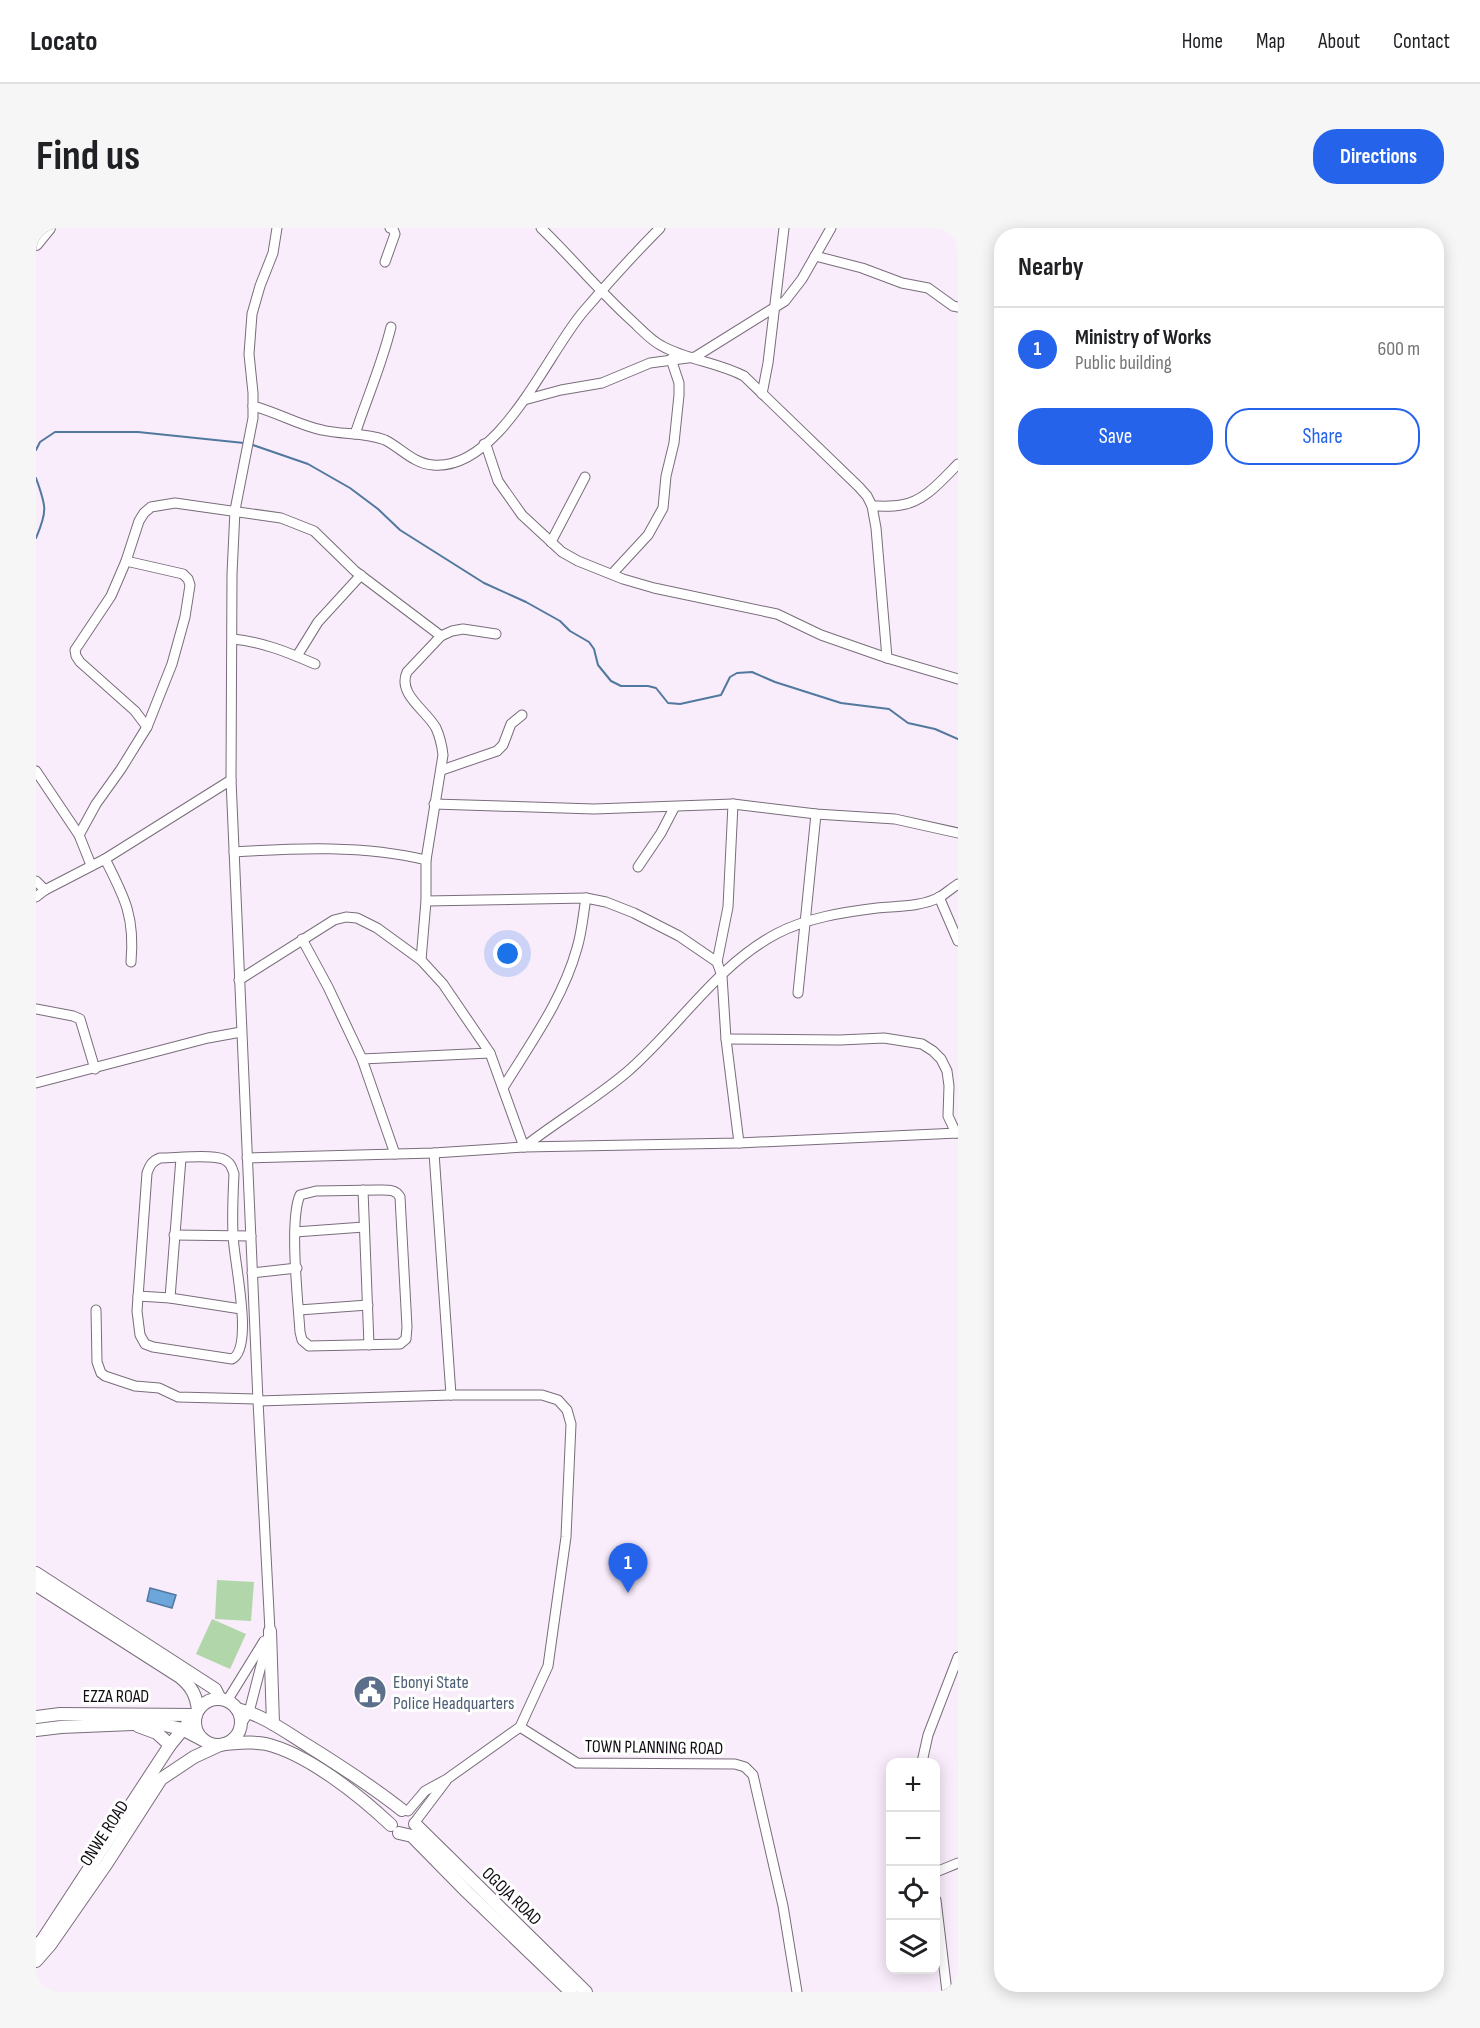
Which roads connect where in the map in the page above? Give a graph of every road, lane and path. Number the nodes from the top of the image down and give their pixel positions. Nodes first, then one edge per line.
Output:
1 (49, 228) edge
2 (277, 228) edge
3 (390, 228) edge
4 (541, 228) edge
5 (660, 228) edge
6 (784, 228) edge
7 (831, 228) edge
8 (36, 244) edge
9 (815, 256) junction
10 (385, 262) dead end
11 (600, 292) junction
12 (958, 307) edge
13 (776, 308) junction
14 (391, 327) dead end
15 (695, 357) junction
16 (671, 359) junction
17 (762, 394) junction
18 (524, 400) junction
19 (253, 406) junction
20 (355, 434) junction
21 (484, 444) junction
22 (958, 464) edge
23 (585, 477) dead end
24 (872, 506) junction
25 (235, 510) junction
26 (551, 542) junction
27 (126, 561) junction
28 (612, 574) junction
29 (361, 575) junction
30 (496, 634) dead end
31 (441, 636) junction
32 (232, 639) junction
33 (297, 656) junction
34 (887, 658) junction
35 (315, 664) dead end
36 (958, 679) edge
37 (522, 715) dead end
38 (147, 727) junction
39 (442, 770) junction
40 (36, 771) edge
41 (231, 780) junction
42 (434, 804) junction
43 (733, 804) junction
44 (674, 808) junction
45 (816, 814) junction
46 (958, 833) edge
47 (80, 835) junction
48 (234, 852) junction
49 (105, 859) junction
50 (426, 860) junction
51 (91, 865) junction
52 (638, 867) dead end
53 (36, 881) edge
54 (958, 884) edge
55 (45, 890) junction
56 (36, 897) edge
57 (939, 897) junction
58 (585, 898) junction
59 (426, 902) junction
60 (805, 922) junction
61 (302, 939) junction
62 (958, 941) edge
63 (421, 960) junction
64 (131, 962) dead end
65 (717, 962) junction
66 (722, 976) junction
67 (239, 980) junction
68 (798, 993) dead end
69 (36, 1009) edge
70 (241, 1032) junction
71 (726, 1039) junction
72 (490, 1053) junction
73 (362, 1059) junction
74 (94, 1069) junction
75 (36, 1083) edge
76 (503, 1088) junction
77 (957, 1133) edge
78 (739, 1143) junction
79 (524, 1147) junction
80 (434, 1153) junction
81 (395, 1154) junction
82 (181, 1158) junction
83 (247, 1158) junction
84 (363, 1190) junction
85 (364, 1227) junction
86 (295, 1232) junction
87 (174, 1235) junction
88 (233, 1236) junction
89 (251, 1236) junction
90 (297, 1268) junction
91 (252, 1273) junction
92 (138, 1296) junction
93 (170, 1298) junction
94 (368, 1305) junction
95 (241, 1309) junction
96 (96, 1310) dead end
97 (298, 1310) junction
98 (369, 1345) junction
99 (451, 1395) junction
100 (258, 1400) junction
101 (36, 1573) edge
102 (36, 1585) edge
103 (270, 1631) junction
104 (957, 1661) edge
105 (233, 1705) junction
106 (196, 1715) junction
107 (36, 1717) edge
108 (273, 1724) junction
109 (134, 1725) junction
110 (520, 1727) junction
111 (182, 1729) junction
112 (36, 1730) edge
113 (202, 1740) junction
114 (170, 1745) junction
115 (222, 1745) junction
116 (923, 1758) edge
117 (447, 1779) junction
118 (405, 1810) junction
119 (415, 1823) junction
120 (395, 1829) junction
121 (102, 1860) junction
122 (958, 1863) edge
123 (940, 1870) edge
124 (938, 1920) edge
125 (36, 1947) edge
126 (36, 1961) edge
127 (571, 1992) edge
128 (586, 1992) edge
129 (797, 1992) edge
130 (947, 1992) edge

1 - 8 main road
2 - 19 street
3 - 10 street
4 - 11 street
5 - 11 street
6 - 13 street
7 - 9 street
9 - 12 street
9 - 13 street
11 - 15 street
11 - 18 street
13 - 15 street
13 - 17 street
14 - 20 street
15 - 16 street
15 - 17 street
16 - 18 street
16 - 28 street
17 - 24 street
18 - 21 street
19 - 20 street
19 - 25 street
20 - 21 street
21 - 26 street
22 - 24 street
23 - 26 street
24 - 34 street
25 - 27 street
25 - 29 street
25 - 32 street
26 - 28 street
27 - 38 street
27 - 38 street
28 - 34 street
29 - 31 street
29 - 33 street
30 - 31 street
31 - 39 street
32 - 33 street
32 - 41 street
33 - 35 street
34 - 36 street
37 - 39 street
38 - 47 street
39 - 42 street
40 - 47 street
41 - 48 street
41 - 49 street
42 - 44 street
42 - 50 street
43 - 44 street
43 - 45 street
43 - 65 street
44 - 52 street
45 - 46 street
45 - 60 street
47 - 51 street
48 - 50 street
48 - 67 street
49 - 51 street
49 - 64 street
50 - 59 street
51 - 55 street
53 - 55 street
54 - 57 street
55 - 56 street
57 - 60 street
57 - 62 street
58 - 59 street
58 - 65 street
58 - 76 street
59 - 63 street
60 - 66 street
60 - 68 street
61 - 63 street
61 - 67 street
61 - 73 street
63 - 72 street
65 - 66 street
66 - 71 street
66 - 79 street
67 - 70 street
69 - 74 street
70 - 74 street
70 - 83 street
71 - 77 street
71 - 78 street
72 - 73 street
72 - 76 street
73 - 81 street
74 - 75 street
76 - 79 street
77 - 78 street
78 - 79 street
79 - 80 street
80 - 81 street
80 - 99 street
81 - 83 street
82 - 87 street
82 - 88 street
82 - 92 street
83 - 89 street
84 - 85 street
84 - 86 street
84 - 98 street
85 - 86 street
85 - 94 street
86 - 90 street
87 - 88 street
87 - 93 street
88 - 89 street
88 - 95 street
89 - 91 street
90 - 91 street
90 - 97 street
91 - 100 street
92 - 93 street
92 - 95 street
93 - 95 street
94 - 97 street
94 - 98 street
96 - 100 street
97 - 98 street
99 - 100 street
99 - 110 street
100 - 103 street
101 - 105 main road
102 - 106 main road
103 - 105 street
103 - 105 street
103 - 108 main road
104 - 116 street
105 - 106 main road
105 - 108 main road
105 - 115 main road
106 - 107 main road, EZZA ROAD
106 - 111 main road, ONWE ROAD
106 - 113 main road
108 - 118 main road
109 - 111 main road, EZZA ROAD
109 - 112 main road, EZZA ROAD
109 - 114 main road
110 - 117 street
110 - 129 street, TOWN PLANNING ROAD
111 - 113 main road, EZZA ROAD
111 - 114 main road, ONWE ROAD
113 - 115 main road
114 - 121 main road, ONWE ROAD
115 - 120 main road, OGOJA ROAD
115 - 121 main road, ONWE ROAD
117 - 118 street
117 - 119 street
118 - 119 main road
118 - 120 main road
119 - 120 main road
119 - 128 main road, OGOJA ROAD
120 - 127 main road, OGOJA ROAD
121 - 125 main road, ONWE ROAD
121 - 126 main road, ONWE ROAD
122 - 123 street
124 - 130 street

